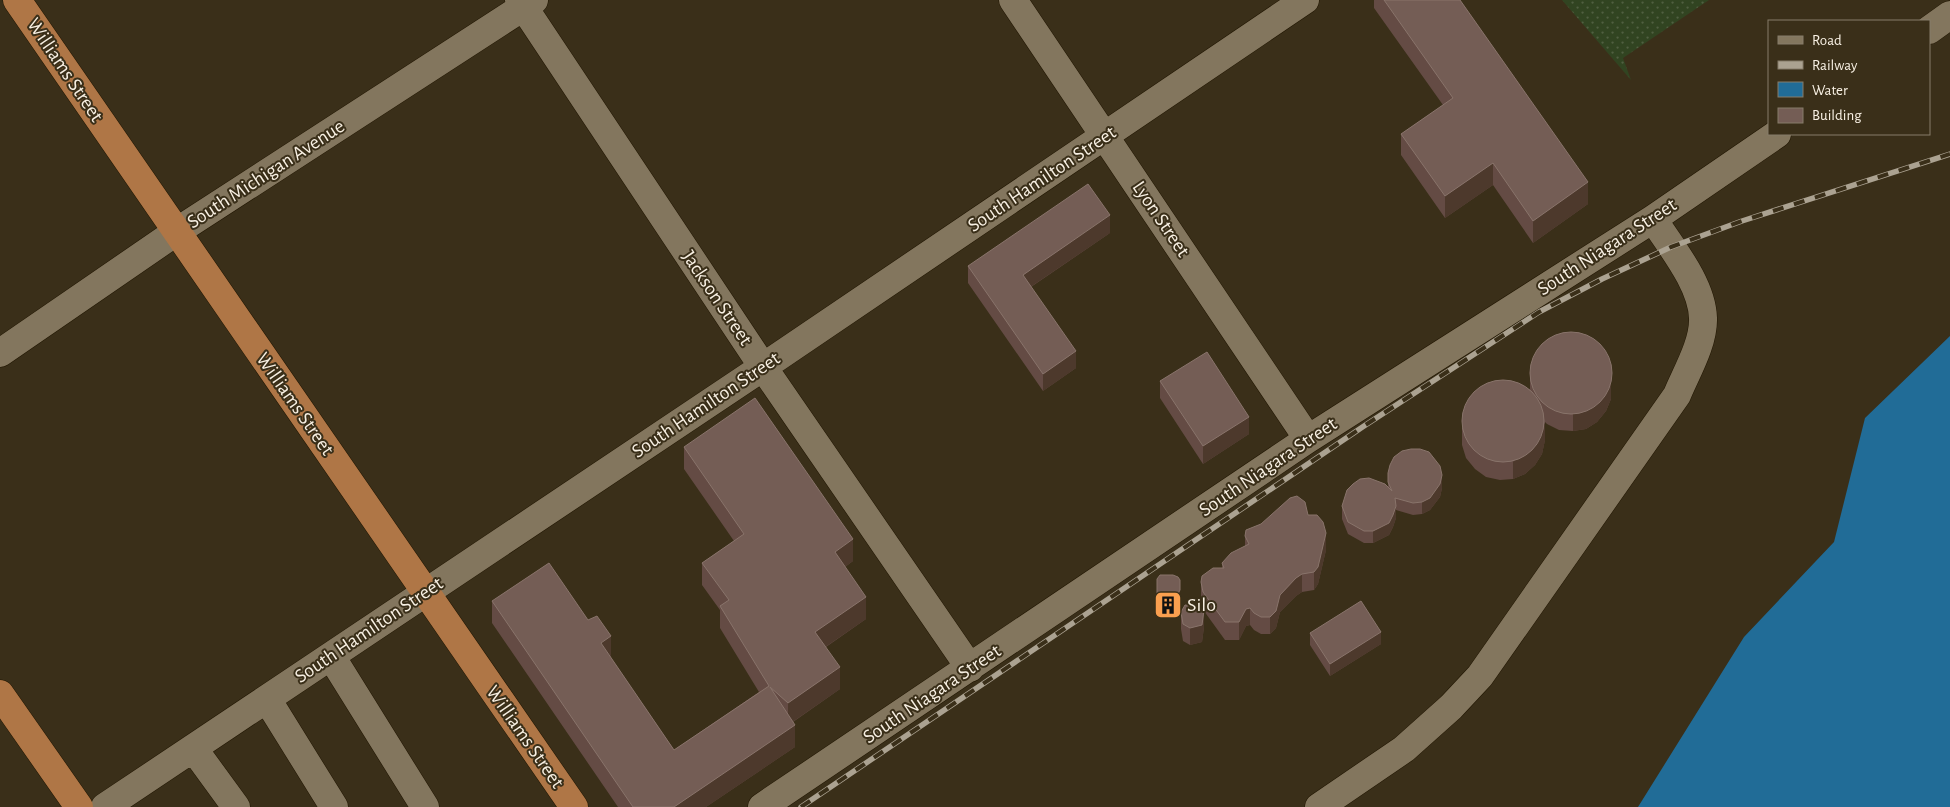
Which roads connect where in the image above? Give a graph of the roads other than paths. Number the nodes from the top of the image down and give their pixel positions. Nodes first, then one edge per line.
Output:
1 (17, 0) edge
2 (1013, 0) edge
3 (1305, 0) edge
4 (526, 2) edge
5 (1950, 15) edge
6 (1930, 29) edge
7 (1776, 135) edge
8 (1106, 136) junction
9 (1653, 219) junction
10 (176, 232) junction
11 (0, 353) edge
12 (763, 367) junction
13 (1308, 439) junction
14 (425, 593) junction
15 (331, 656) junction
16 (970, 668) junction
17 (0, 694) edge
18 (267, 699) junction
19 (193, 748) junction
20 (79, 807) edge
21 (105, 807) edge
22 (236, 807) edge
23 (334, 807) edge
24 (425, 807) edge
25 (574, 807) edge
26 (762, 807) edge
27 (1318, 807) edge

1 - 10 highway, Williams Street
2 - 8 street, Lyon Street
3 - 8 street, South Hamilton Street
4 - 10 street, South Michigan Avenue
4 - 12 street, Jackson Street
5 - 6 street
7 - 9 street, South Niagara Street
8 - 12 street, South Hamilton Street
8 - 13 street, Lyon Street
9 - 13 street, South Niagara Street
9 - 27 street
10 - 11 street, South Michigan Avenue
10 - 14 highway, Williams Street
12 - 14 street, South Hamilton Street
12 - 16 street, Jackson Street
13 - 16 street, South Niagara Street
14 - 15 street, South Hamilton Street
14 - 25 highway, Williams Street
15 - 18 street, South Hamilton Street
15 - 24 street
16 - 26 street, South Niagara Street
17 - 20 highway
18 - 19 street, South Hamilton Street
18 - 23 street
19 - 21 street, South Hamilton Street
19 - 22 street

